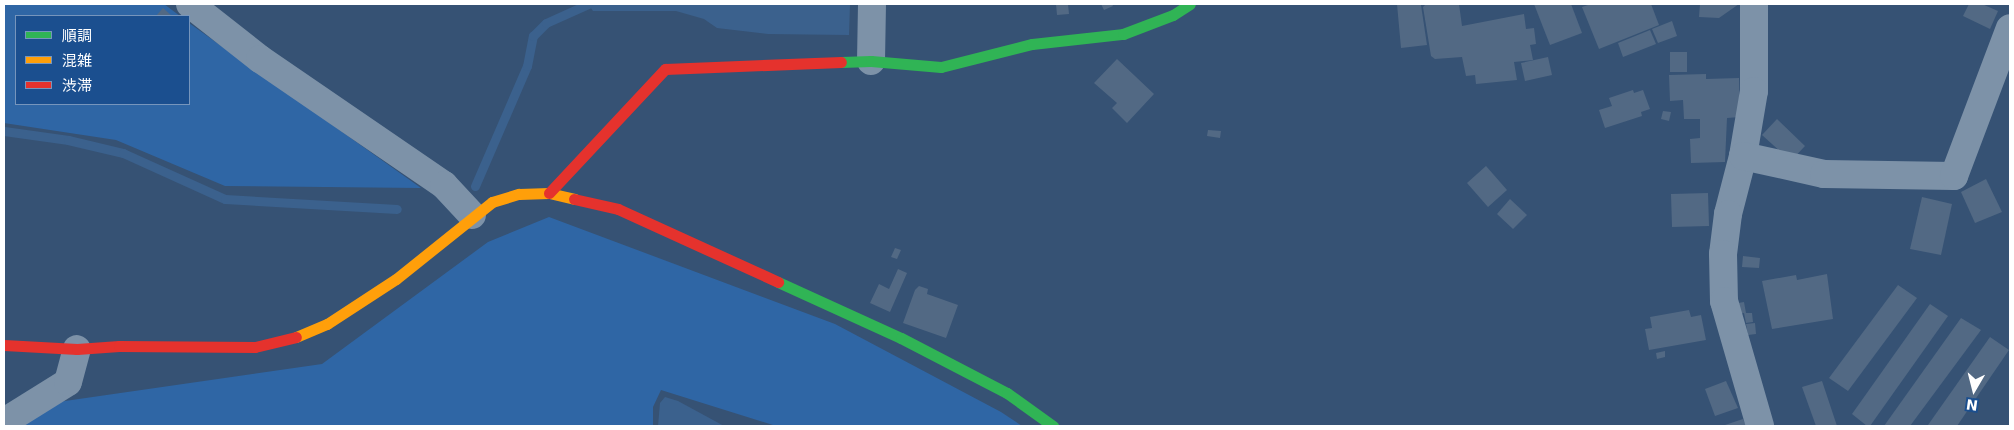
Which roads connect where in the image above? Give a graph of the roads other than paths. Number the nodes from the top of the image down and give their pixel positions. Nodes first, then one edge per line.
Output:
1 (190, 4) edge
2 (872, 4) edge
3 (1190, 4) edge
4 (1754, 4) edge
5 (2010, 28) edge
6 (871, 61) junction
7 (2004, 67) edge
8 (1743, 156) junction
9 (549, 193) junction
10 (472, 216) junction
11 (4, 345) edge
12 (77, 349) junction
13 (4, 422) edge
14 (1053, 426) edge
15 (1760, 426) edge

1 - 10 street
2 - 6 street
3 - 6 street
4 - 8 street
5 - 7 street
6 - 9 street
7 - 8 street
8 - 15 street
9 - 10 street
9 - 14 street
10 - 12 street
11 - 12 street
12 - 13 street

